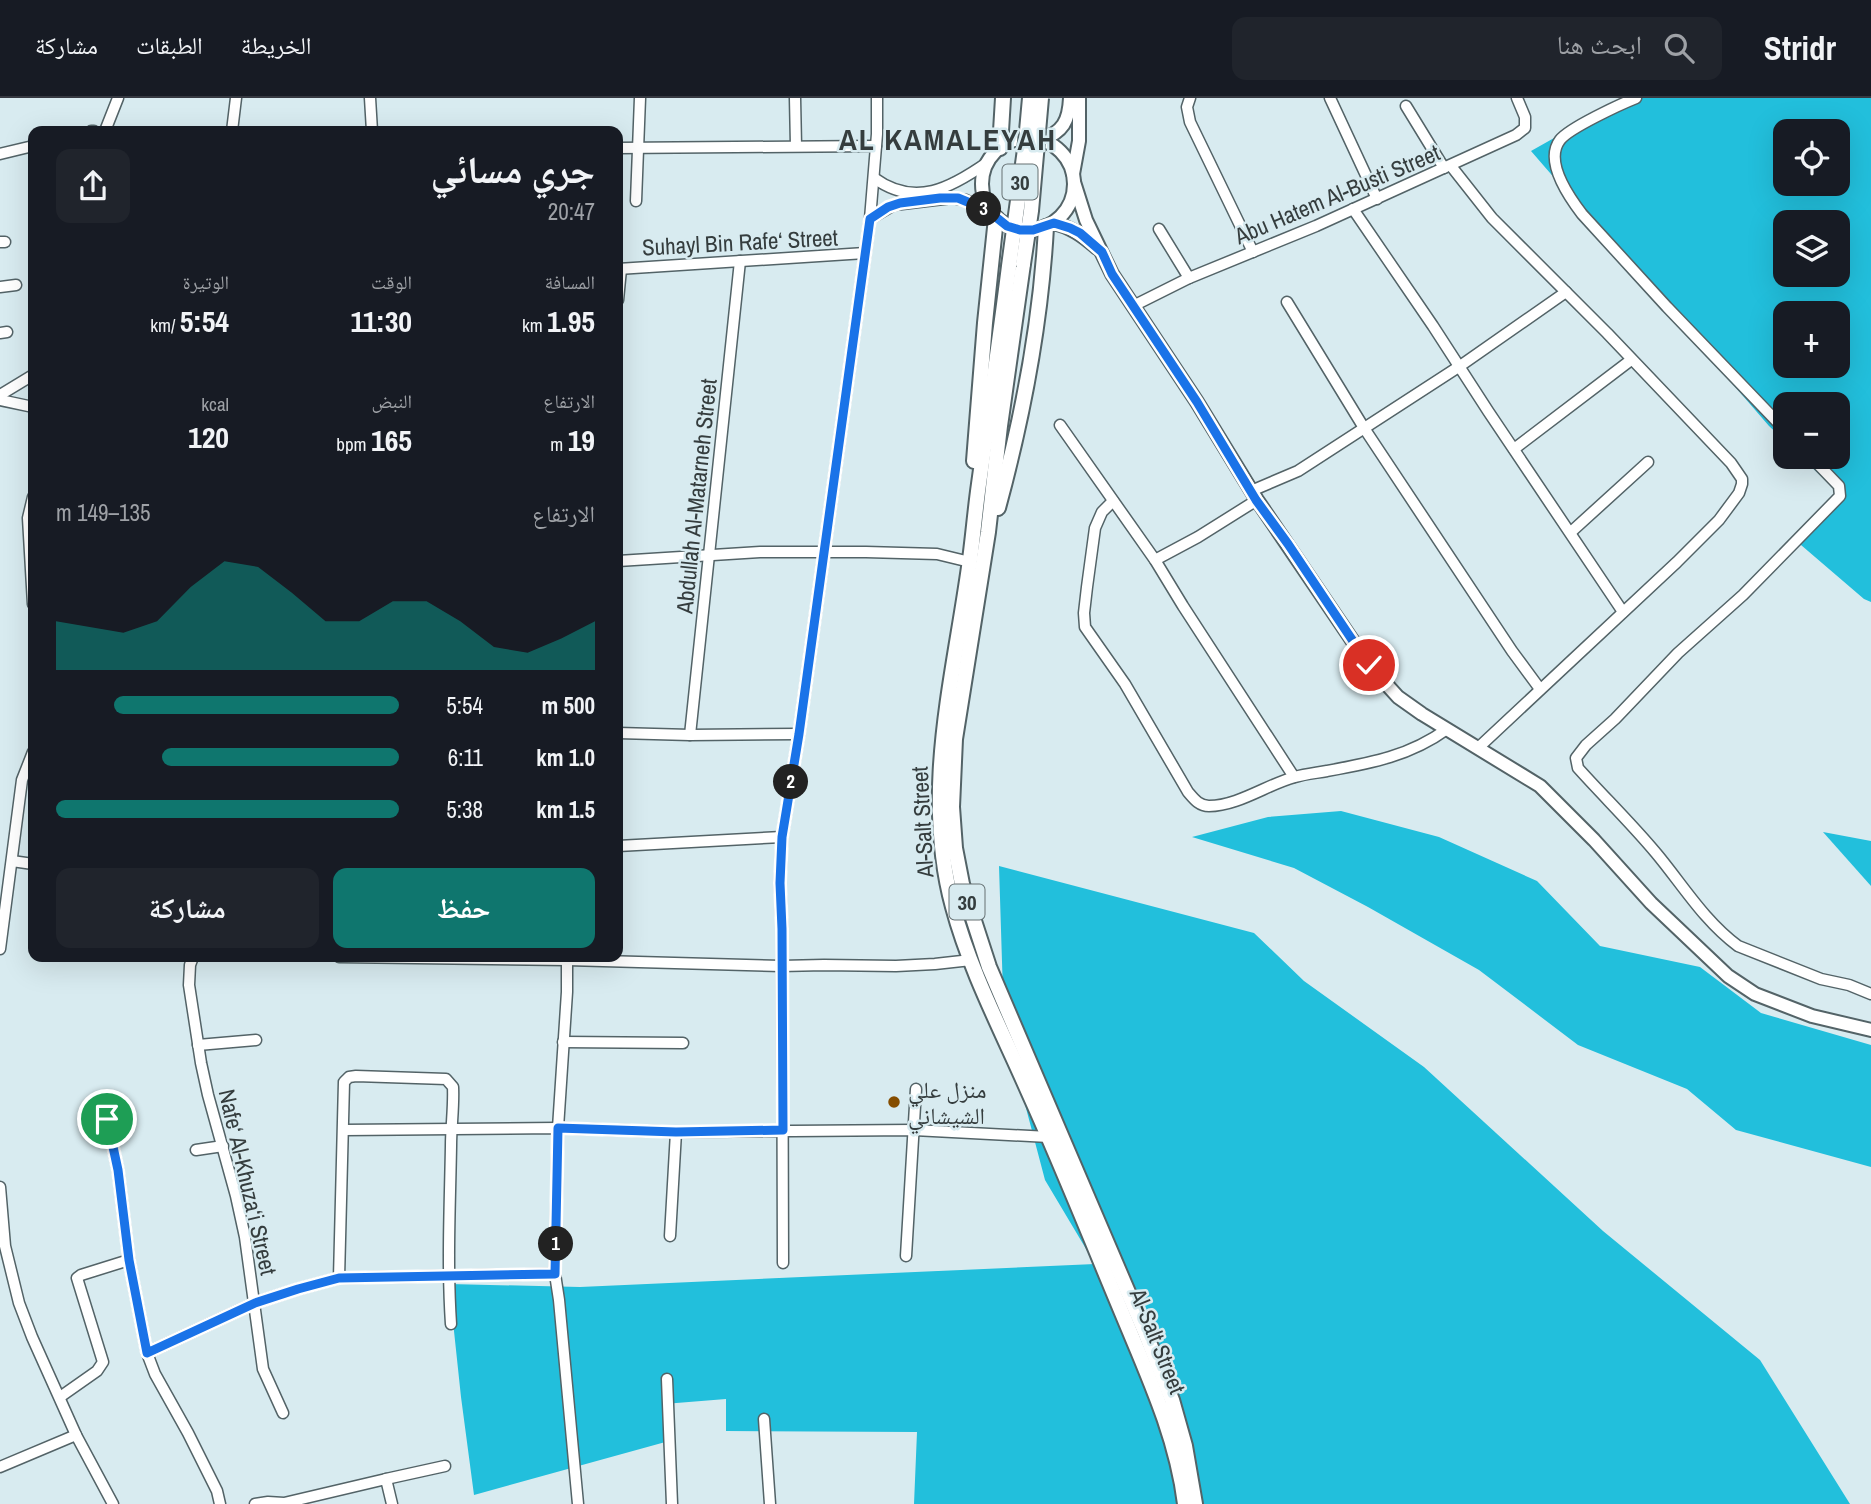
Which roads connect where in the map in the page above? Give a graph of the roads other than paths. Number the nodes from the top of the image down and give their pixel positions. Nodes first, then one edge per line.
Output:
1 (118, 98) edge
2 (236, 98) edge
3 (370, 98) edge
4 (640, 98) edge
5 (795, 98) edge
6 (877, 98) edge
7 (1003, 98) edge
8 (1030, 98) edge
9 (1041, 98) edge
10 (1070, 98) edge
11 (1079, 98) edge
12 (1190, 98) edge
13 (1330, 98) edge
14 (1517, 98) edge
15 (1636, 98) edge
16 (1406, 106) dead end
17 (107, 126) edge
18 (233, 126) edge
19 (372, 126) edge
20 (1041, 140) junction
21 (796, 146) junction
22 (876, 146) junction
23 (28, 147) edge
24 (623, 148) edge
25 (638, 148) junction
26 (1000, 148) junction
27 (0, 154) edge
28 (988, 162) junction
29 (1448, 167) junction
30 (874, 178) junction
31 (1074, 179) junction
32 (923, 197) junction
33 (1377, 199) junction
34 (636, 201) dead end
35 (1353, 209) junction
36 (994, 216) junction
37 (870, 219) junction
38 (1050, 225) junction
39 (1159, 229) dead end
40 (1102, 252) junction
41 (1253, 252) junction
42 (865, 253) junction
43 (740, 261) junction
44 (1016, 265) junction
45 (623, 269) edge
46 (1189, 278) junction
47 (16, 285) dead end
48 (0, 287) edge
49 (1566, 292) junction
50 (1287, 302) dead end
51 (1133, 306) junction
52 (1632, 360) junction
53 (1460, 366) junction
54 (28, 378) edge
55 (0, 398) edge
56 (28, 406) edge
57 (1773, 417) edge
58 (1060, 425) dead end
59 (1364, 428) junction
60 (1514, 449) junction
61 (1648, 462) dead end
62 (1823, 469) edge
63 (1254, 496) junction
64 (1113, 501) junction
65 (975, 515) junction
66 (988, 532) junction
67 (1571, 532) junction
68 (824, 552) junction
69 (709, 555) junction
70 (1155, 560) junction
71 (623, 561) edge
72 (970, 562) junction
73 (1623, 612) junction
74 (1540, 689) junction
75 (1447, 729) junction
76 (623, 733) edge
77 (799, 734) junction
78 (690, 735) junction
79 (1478, 748) junction
80 (28, 765) edge
81 (1294, 777) junction
82 (782, 837) junction
83 (623, 846) edge
84 (12, 861) junction
85 (28, 863) edge
86 (0, 950) edge
87 (623, 960) edge
88 (971, 960) junction
89 (191, 962) edge
90 (567, 962) edge
91 (781, 966) junction
92 (1871, 994) edge
93 (1871, 1030) edge
94 (256, 1040) dead end
95 (563, 1042) junction
96 (683, 1043) dead end
97 (198, 1045) junction
98 (916, 1089) dead end
99 (107, 1119) dead end
100 (558, 1128) junction
101 (451, 1129) junction
102 (344, 1130) junction
103 (783, 1130) junction
104 (914, 1130) junction
105 (676, 1132) junction
106 (1049, 1137) junction
107 (223, 1146) junction
108 (196, 1150) dead end
109 (0, 1187) edge
110 (670, 1236) dead end
111 (3, 1247) edge
112 (906, 1256) dead end
113 (129, 1260) junction
114 (783, 1263) dead end
115 (555, 1274) junction
116 (448, 1276) junction
117 (339, 1278) junction
118 (255, 1303) junction
119 (451, 1324) dead end
120 (147, 1353) junction
121 (667, 1379) dead end
122 (60, 1397) junction
123 (283, 1413) dead end
124 (764, 1419) dead end
125 (76, 1435) junction
126 (445, 1466) dead end
127 (0, 1467) edge
128 (386, 1479) junction
129 (113, 1504) edge
130 (220, 1504) edge
131 (255, 1504) edge
132 (392, 1504) edge
133 (578, 1504) edge
134 (672, 1504) edge
135 (770, 1504) edge
136 (1185, 1504) edge
137 (1195, 1504) edge

1 - 17 street
2 - 18 street
3 - 19 street
4 - 25 street
5 - 21 street
6 - 22 street
7 - 26 main road
8 - 44 main road, Al-Salt Street / 30, bridge
9 - 44 main road, Al-Salt Street / 30, bridge
10 - 20 main road
11 - 31 main road
12 - 41 street
13 - 33 street
14 - 29 street, Abu Hatem Al-Busti Street
15 - 57 street
16 - 29 street
20 - 26 main road
20 - 31 main road
21 - 22 street
21 - 25 street
22 - 30 street
23 - 27 street
24 - 25 street
25 - 34 street
26 - 28 main road
28 - 32 street
28 - 36 main road
29 - 33 street, Abu Hatem Al-Busti Street
29 - 49 street
30 - 32 street
30 - 37 street
31 - 38 main road
31 - 40 main road
32 - 36 street
32 - 37 street
33 - 35 street, Abu Hatem Al-Busti Street
35 - 41 street, Abu Hatem Al-Busti Street
35 - 53 street
36 - 38 main road
36 - 65 main road
37 - 42 street
38 - 40 main road
38 - 66 main road
39 - 46 street
40 - 51 main road
41 - 46 street, Abu Hatem Al-Busti Street
42 - 43 street, Suhayl Bin Rafe‘ Street
42 - 68 street
43 - 45 street, Suhayl Bin Rafe‘ Street
43 - 69 street, Abdullah Al-Matarneh Street
44 - 65 main road, Al-Salt Street / 30
44 - 66 main road, Al-Salt Street / 30
46 - 51 street, Abu Hatem Al-Busti Street
47 - 48 street
49 - 52 street
49 - 53 street
50 - 59 street
51 - 63 main road
52 - 60 street
52 - 73 street
53 - 59 street
53 - 60 street
54 - 55 street
55 - 56 street
58 - 64 street
59 - 63 street
59 - 74 street
60 - 67 street
61 - 67 street
62 - 92 street
63 - 70 street
63 - 75 main road
64 - 70 street
64 - 81 street
65 - 72 main road, Al-Salt Street / 30
66 - 137 main road, Al-Salt Street / 30
67 - 73 street
68 - 69 street
68 - 72 street
68 - 77 street
69 - 71 street
69 - 78 street, Abdullah Al-Matarneh Street
70 - 81 street
72 - 88 main road, Al-Salt Street / 30
73 - 74 street
74 - 79 street
75 - 79 main road
75 - 81 street
76 - 78 street
77 - 78 street
77 - 82 street
79 - 93 main road
80 - 84 street
82 - 83 street
82 - 91 street
84 - 85 street
84 - 86 street
87 - 91 street
88 - 91 street
88 - 106 main road, Al-Salt Street / 30
89 - 97 street, Nafe‘ Al-Khuza‘i Street
90 - 95 street
91 - 103 street
94 - 97 street
95 - 96 street
95 - 100 street
97 - 107 street, Nafe‘ Al-Khuza‘i Street
98 - 104 street
99 - 113 street
100 - 101 street
100 - 105 street
100 - 115 street
101 - 102 street
101 - 102 street
101 - 116 street
102 - 117 street
103 - 104 street
103 - 105 street
103 - 114 street
104 - 106 street
104 - 112 street
105 - 110 street
106 - 136 main road, Al-Salt Street / 30
107 - 108 street
107 - 118 street, Nafe‘ Al-Khuza‘i Street
109 - 111 street
111 - 122 street
113 - 120 street
113 - 122 street
115 - 116 street
115 - 133 street
116 - 117 street
116 - 119 street
117 - 118 street
118 - 120 street
118 - 123 street, Nafe‘ Al-Khuza‘i Street
120 - 130 street
121 - 134 street
122 - 125 street
124 - 135 street
125 - 127 street
125 - 129 street
126 - 128 street
128 - 131 street
128 - 132 street

